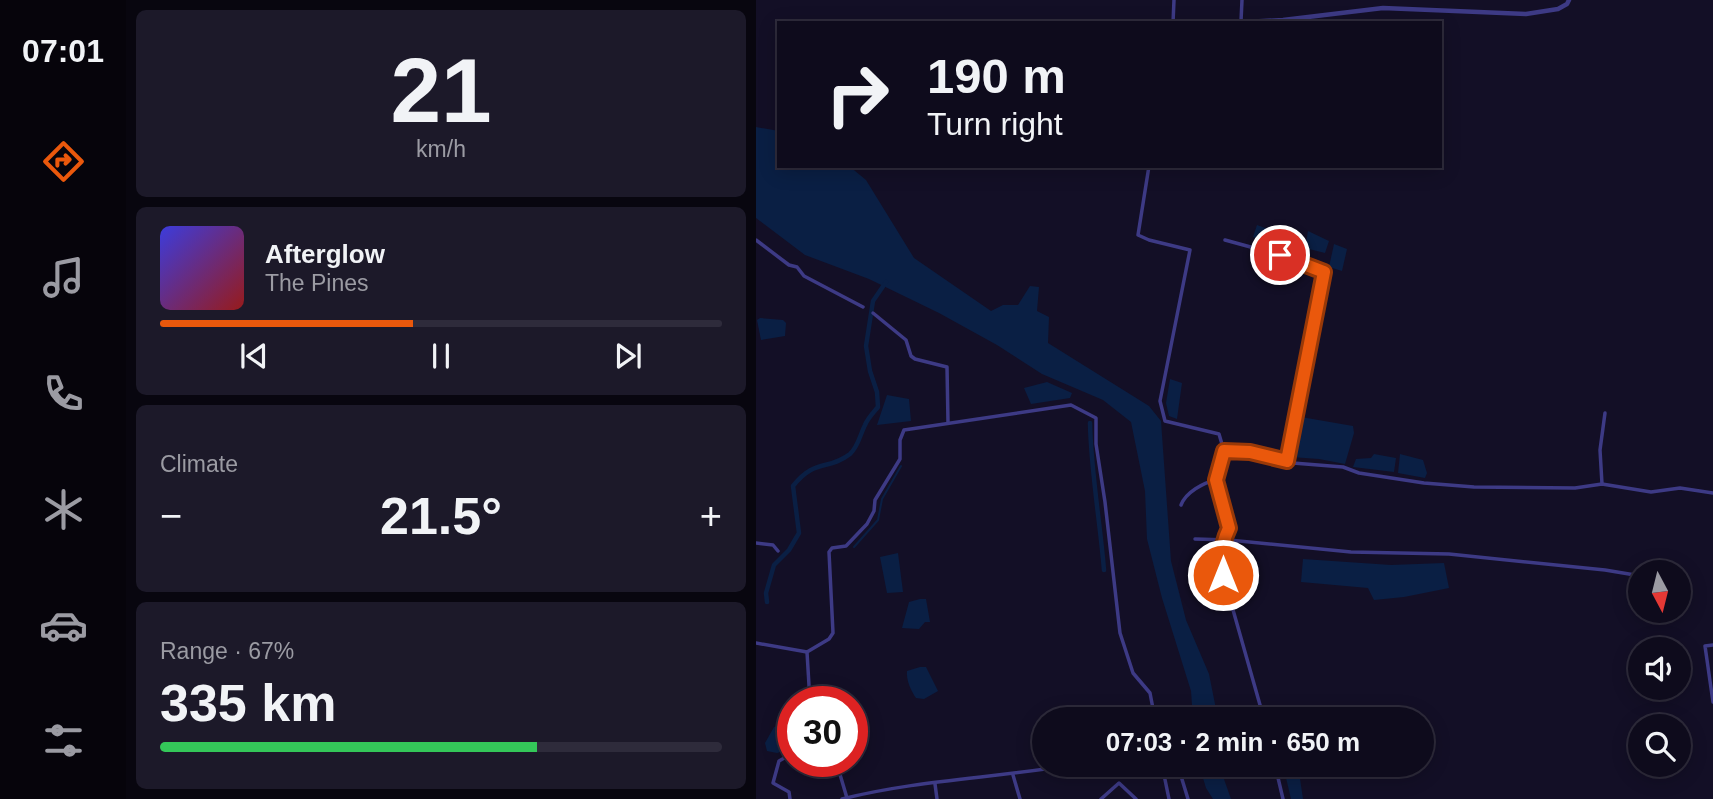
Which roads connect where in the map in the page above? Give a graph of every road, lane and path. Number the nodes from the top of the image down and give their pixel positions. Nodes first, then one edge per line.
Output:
1 (1174, 0) edge
2 (1242, 0) edge
3 (1569, 0) edge
4 (1241, 20) junction
5 (1173, 21) edge
6 (1236, 21) edge
7 (1149, 168) edge
8 (756, 240) edge
9 (1226, 240) dead end
10 (863, 307) dead end
11 (873, 313) dead end
12 (1605, 413) dead end
13 (948, 422) junction
14 (1224, 451) junction
15 (1287, 461) junction
16 (1216, 480) junction
17 (1602, 484) junction
18 (1713, 493) edge
19 (1181, 505) dead end
20 (1195, 539) dead end
21 (1224, 540) junction
22 (756, 544) edge
23 (778, 551) dead end
24 (1628, 574) edge
25 (756, 643) edge
26 (1713, 645) edge
27 (807, 652) junction
28 (809, 686) edge
29 (1713, 702) edge
30 (1153, 707) edge
31 (1261, 707) edge
32 (777, 768) edge
33 (1032, 772) edge
34 (1013, 775) junction
35 (839, 777) edge
36 (1164, 777) edge
37 (1181, 777) edge
38 (1278, 777) edge
39 (935, 783) junction
40 (872, 793) junction
41 (844, 798) edge
42 (790, 799) edge
43 (873, 799) edge
44 (937, 799) edge
45 (1020, 799) edge
46 (1101, 799) edge
47 (1136, 799) edge
48 (1169, 799) edge
49 (1188, 799) edge
50 (1283, 799) edge

1 - 5 street
2 - 4 street
3 - 4 street
4 - 6 street
7 - 14 street
8 - 10 street
9 - 15 street
11 - 13 street
12 - 17 street
13 - 27 street
13 - 30 street
14 - 15 street
14 - 16 street
15 - 17 street
16 - 19 street
16 - 21 street
17 - 18 street
20 - 21 street
21 - 24 street
21 - 31 street
22 - 23 street
25 - 27 street
26 - 29 street
27 - 28 street
32 - 42 street
33 - 34 street
34 - 39 street
34 - 45 street
35 - 41 street
36 - 48 street
37 - 49 street
38 - 50 street
39 - 40 street
39 - 44 street
40 - 41 street
40 - 43 street
46 - 47 street

